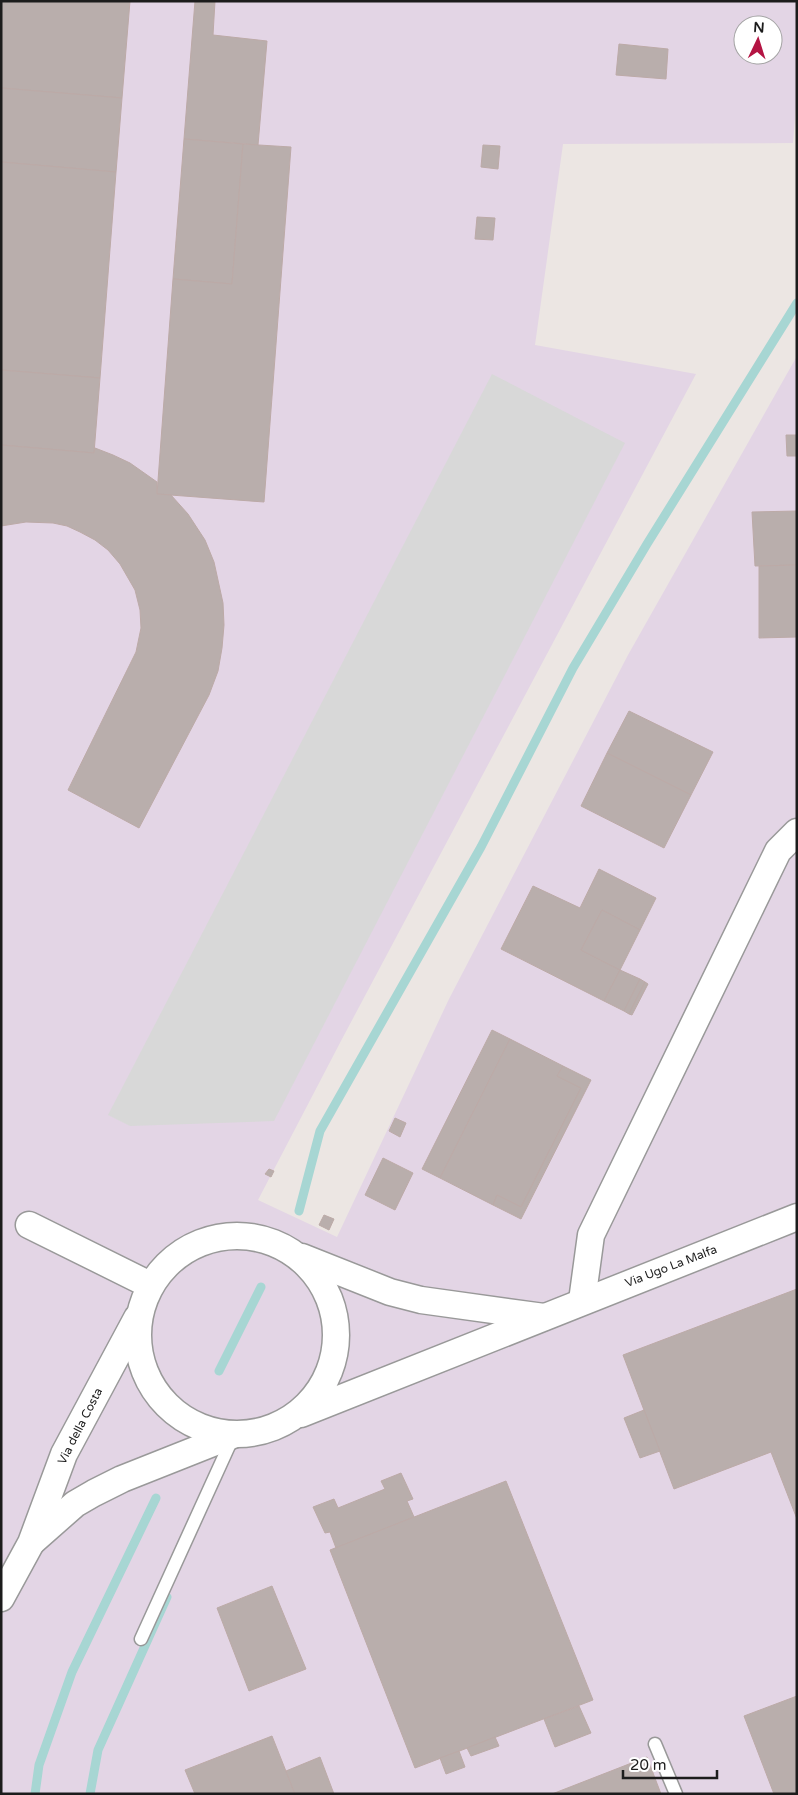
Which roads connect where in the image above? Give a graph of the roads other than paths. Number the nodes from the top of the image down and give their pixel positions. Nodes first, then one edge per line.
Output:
1 (797, 832) edge
2 (797, 1217) edge
3 (29, 1225) dead end
4 (293, 1253) junction
5 (150, 1285) junction
6 (582, 1301) junction
7 (139, 1314) junction
8 (545, 1317) junction
9 (294, 1417) junction
10 (234, 1434) junction
11 (31, 1543) junction
12 (1, 1598) edge
13 (141, 1640) dead end
14 (655, 1744) dead end
15 (676, 1794) edge

1 - 6 street
2 - 6 street, Via Ugo La Malfa
3 - 5 street
4 - 5 street, Via Ugo La Malfa
4 - 8 street, Via Ugo La Malfa
4 - 9 street, Via Ugo La Malfa
5 - 7 street, Via Ugo La Malfa
6 - 8 street, Via Ugo La Malfa
7 - 10 street, Via Ugo La Malfa
7 - 11 street, Via della Costa
8 - 9 street, Via Ugo La Malfa
9 - 10 street, Via Ugo La Malfa
10 - 11 street, Via della Costa
10 - 13 lane
11 - 12 street, Via della Costa
14 - 15 lane

